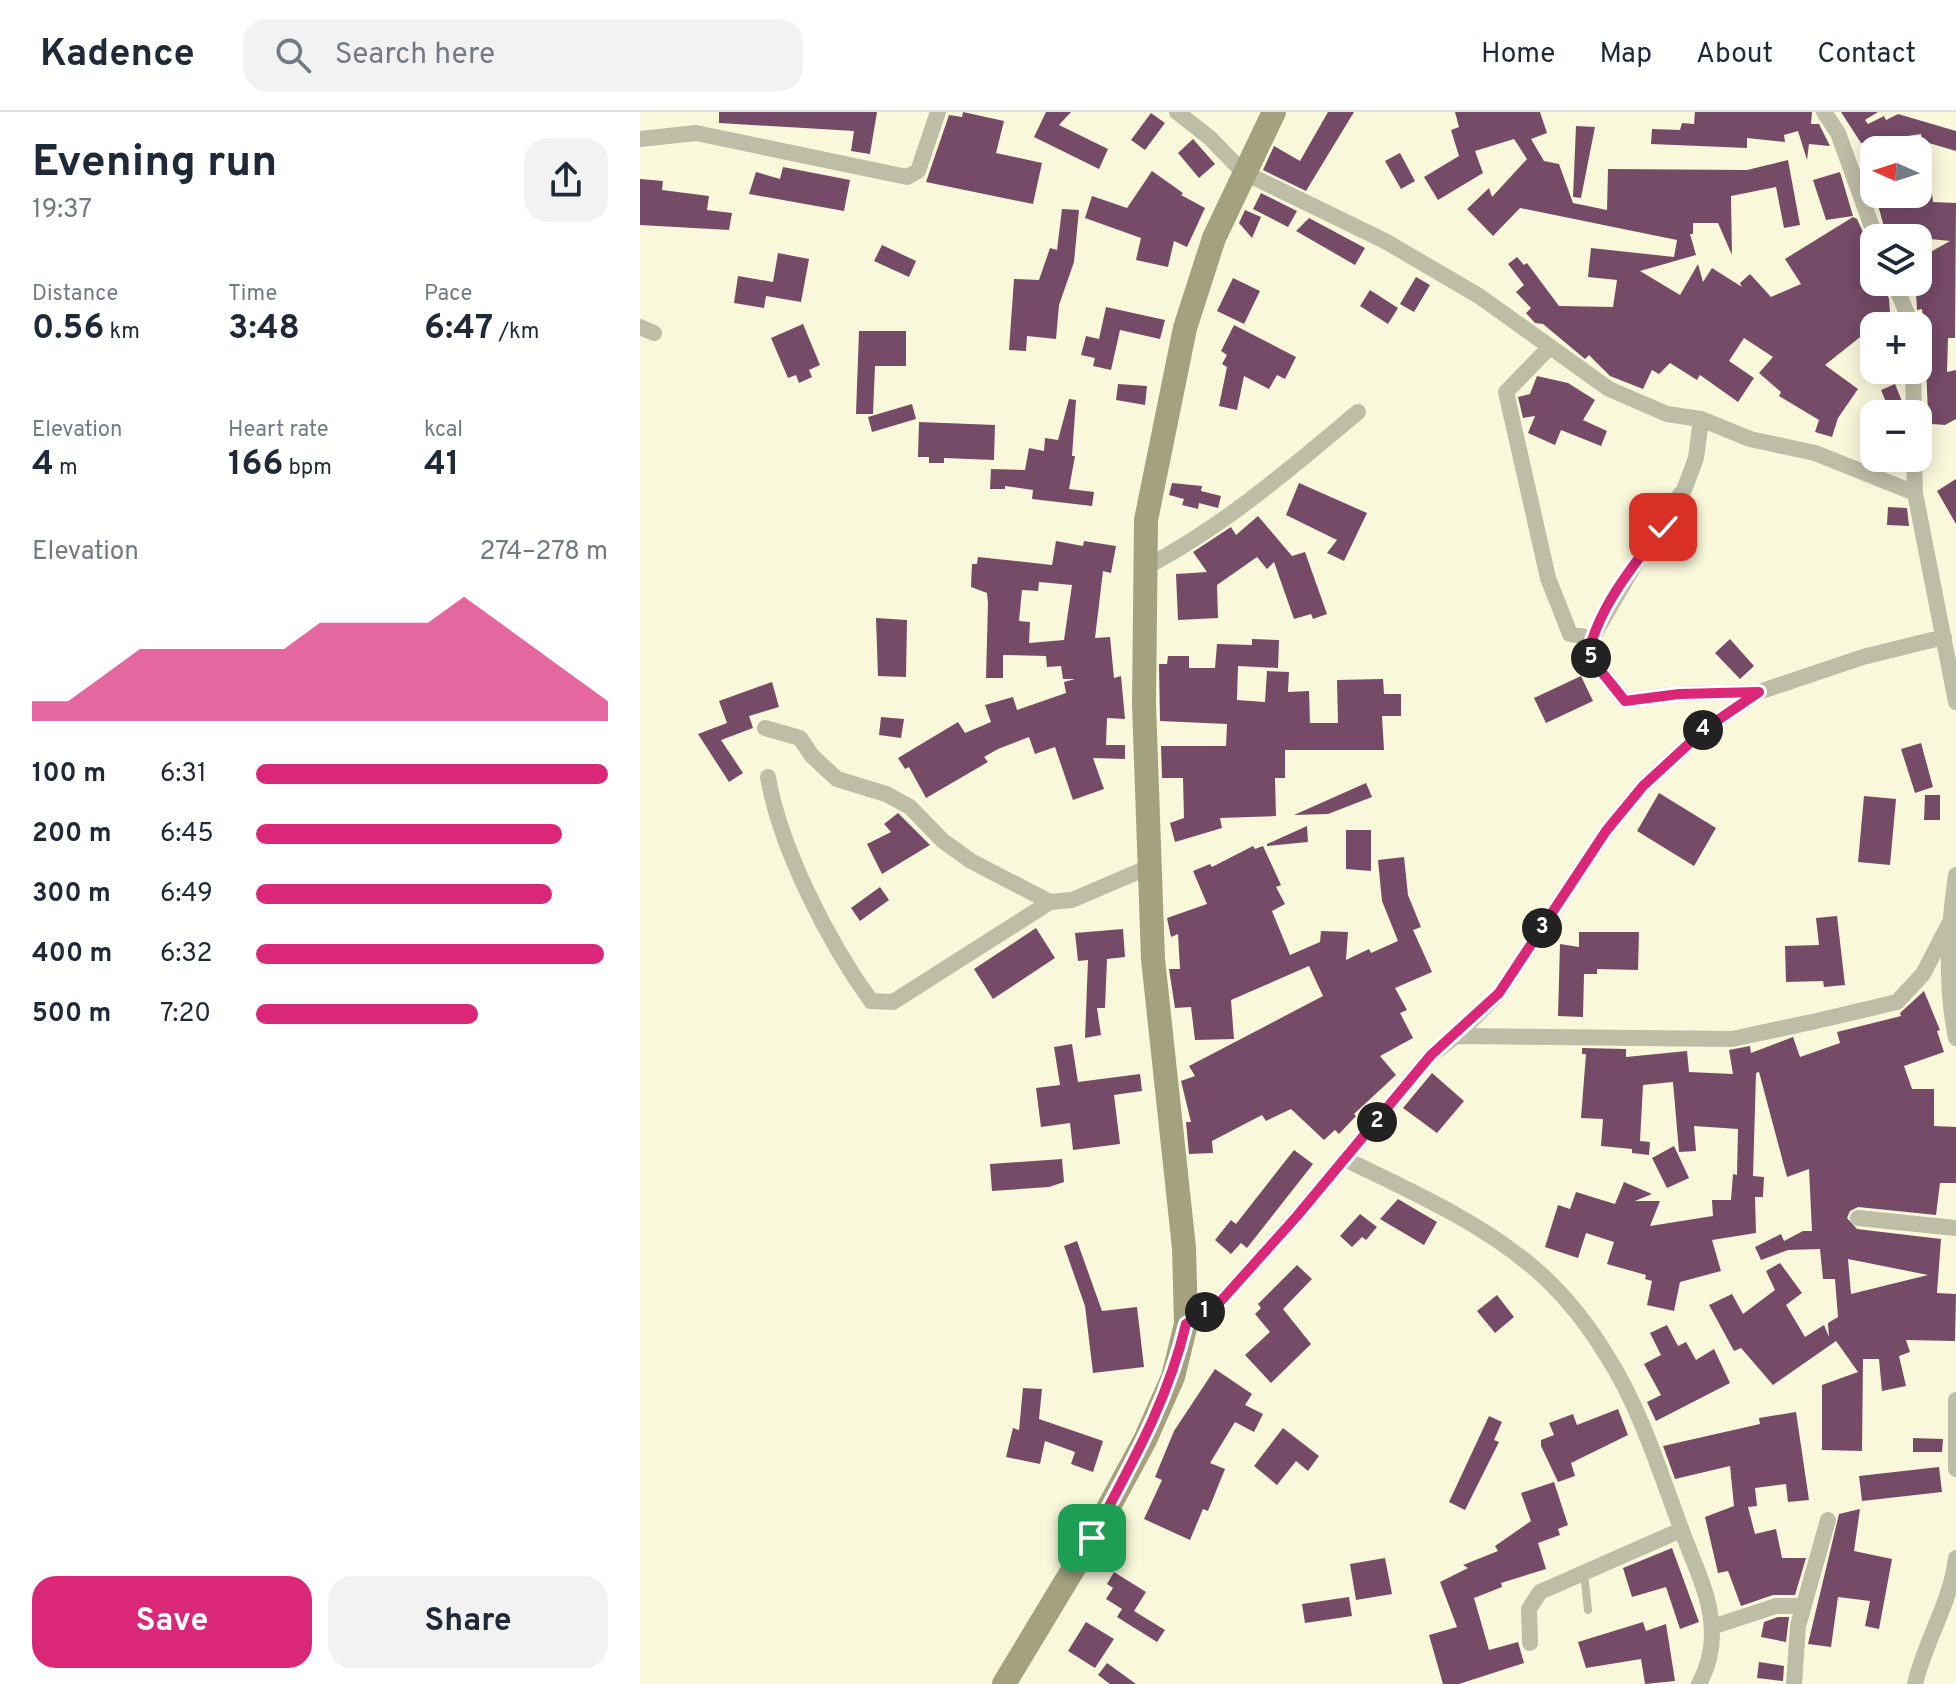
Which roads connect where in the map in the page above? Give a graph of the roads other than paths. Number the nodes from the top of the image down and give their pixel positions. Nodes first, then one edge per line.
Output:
1 (938, 112) edge
2 (1177, 112) edge
3 (1274, 112) edge
4 (1824, 112) edge
5 (640, 139) edge
6 (1243, 172) junction
7 (1871, 224) edge
8 (1548, 349) junction
9 (1358, 412) dead end
10 (1701, 419) junction
11 (1914, 472) edge
12 (1915, 493) junction
13 (1144, 568) junction
14 (1944, 637) junction
15 (1592, 638) junction
16 (1759, 692) junction
17 (1956, 702) edge
18 (765, 728) dead end
19 (768, 777) dead end
20 (1149, 867) junction
21 (1956, 875) edge
22 (1050, 902) junction
23 (1949, 924) junction
24 (1456, 1036) junction
25 (1956, 1038) edge
26 (1345, 1159) junction
27 (1858, 1218) dead end
28 (1956, 1228) edge
29 (1186, 1324) junction
30 (1956, 1400) edge
31 (1956, 1469) edge
32 (1828, 1520) dead end
33 (1681, 1530) junction
34 (1956, 1558) edge
35 (1584, 1573) junction
36 (1803, 1606) junction
37 (1588, 1610) dead end
38 (1712, 1627) junction
39 (1530, 1643) dead end
40 (1004, 1684) edge
41 (1699, 1684) edge
42 (1794, 1684) edge
43 (1915, 1684) edge

1 - 5 street
2 - 6 street
3 - 6 main road
4 - 7 street
6 - 8 street
6 - 13 main road
8 - 10 street
8 - 15 street
9 - 13 street
10 - 12 street
10 - 15 street
11 - 12 street
12 - 14 street
13 - 20 main road
14 - 16 street
14 - 17 street
15 - 16 street
16 - 24 street
18 - 22 street
19 - 22 street
20 - 22 street
20 - 29 main road
21 - 23 street
23 - 24 street
23 - 25 street
24 - 26 street
26 - 29 street
26 - 33 street
27 - 28 street
29 - 40 main road
30 - 31 street
32 - 36 street
33 - 35 street
33 - 38 street
34 - 43 street
35 - 37 lane
35 - 39 street
36 - 38 street
36 - 42 street
38 - 41 street

